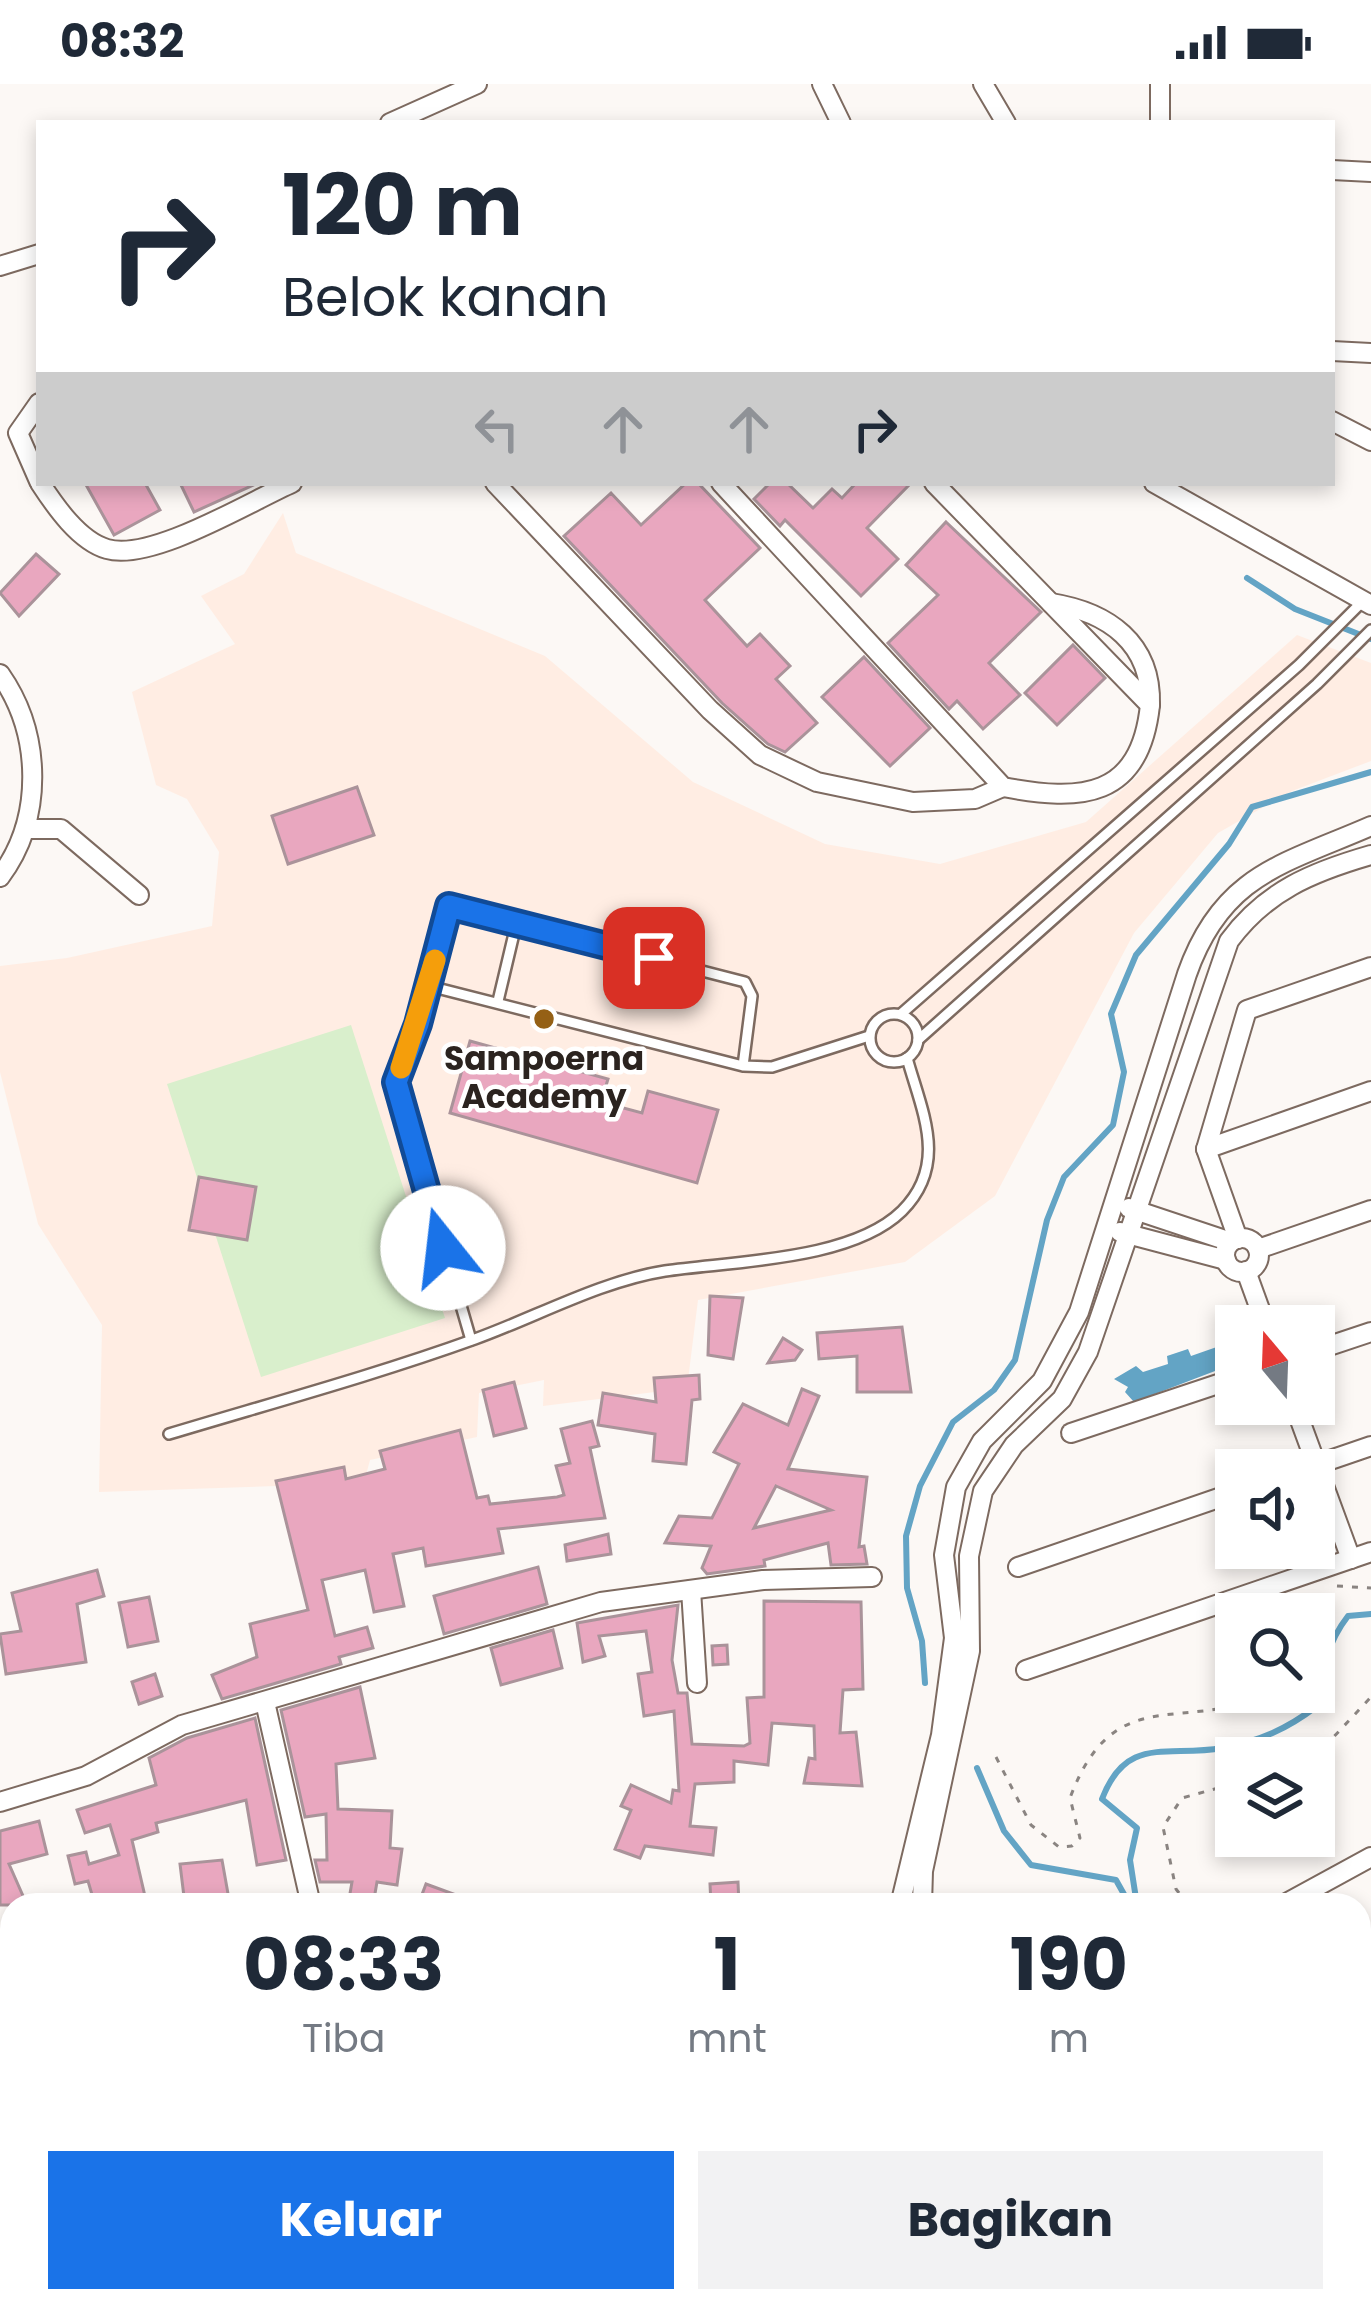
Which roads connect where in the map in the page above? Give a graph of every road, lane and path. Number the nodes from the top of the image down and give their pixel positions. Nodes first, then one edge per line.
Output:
1 (477, 84) edge
2 (822, 84) edge
3 (983, 84) edge
4 (1160, 84) edge
5 (427, 116) edge
6 (840, 120) edge
7 (1004, 120) edge
8 (1160, 120) edge
9 (1335, 170) edge
10 (1371, 172) edge
11 (36, 255) edge
12 (0, 266) edge
13 (1335, 351) edge
14 (1371, 352) edge
15 (36, 407) edge
16 (1335, 423) edge
17 (1371, 441) edge
18 (36, 473) edge
19 (43, 486) edge
20 (285, 486) edge
21 (498, 486) edge
22 (724, 486) edge
23 (937, 486) edge
24 (1159, 486) edge
25 (1051, 603) junction
26 (1367, 603) edge
27 (1370, 631) edge
28 (0, 674) edge
29 (1150, 705) junction
30 (1003, 787) junction
31 (1371, 826) edge
32 (26, 829) junction
33 (1371, 855) edge
34 (0, 878) edge
35 (139, 895) dead end
36 (517, 921) junction
37 (1371, 967) edge
38 (429, 986) junction
39 (498, 1000) junction
40 (901, 1014) junction
41 (869, 1036) junction
42 (918, 1040) junction
43 (907, 1058) junction
44 (743, 1066) junction
45 (1371, 1091) edge
46 (1206, 1149) junction
47 (1113, 1203) junction
48 (1137, 1210) junction
49 (1371, 1210) edge
50 (1104, 1227) junction
51 (1128, 1234) junction
52 (1232, 1247) junction
53 (1258, 1249) junction
54 (1246, 1271) junction
55 (1258, 1305) edge
56 (1371, 1331) edge
57 (471, 1340) junction
58 (1335, 1344) edge
59 (1215, 1385) edge
60 (169, 1433) dead end
61 (1071, 1433) dead end
62 (1371, 1446) edge
63 (1335, 1458) edge
64 (1215, 1499) edge
65 (1335, 1524) edge
66 (1371, 1552) edge
67 (1351, 1559) junction
68 (1018, 1567) dead end
69 (872, 1577) dead end
70 (1371, 1588) edge
71 (692, 1590) junction
72 (1318, 1593) edge
73 (1025, 1670) dead end
74 (697, 1683) dead end
75 (1371, 1697) edge
76 (265, 1702) junction
77 (1215, 1703) edge
78 (1334, 1737) edge
79 (996, 1757) dead end
80 (1215, 1789) edge
81 (0, 1802) edge
82 (1371, 1857) edge
83 (307, 1893) edge
84 (903, 1893) edge
85 (922, 1893) edge
86 (1182, 1893) edge
87 (1322, 1893) edge

1 - 5 street
2 - 6 street
3 - 7 street
4 - 8 street
9 - 10 street
11 - 12 street
13 - 14 street
15 - 18 street
16 - 17 street
19 - 20 street
21 - 30 street
22 - 30 street
23 - 25 street
24 - 26 street
25 - 29 street
25 - 29 street
26 - 40 lane
27 - 42 lane
28 - 32 street
29 - 30 street
31 - 47 street
32 - 34 street
32 - 35 street
33 - 48 street
36 - 38 lane
36 - 39 lane
36 - 44 lane
37 - 46 street
38 - 39 lane
38 - 57 lane
39 - 44 lane
40 - 41 lane
40 - 42 lane
41 - 43 lane
41 - 44 lane
42 - 43 lane
43 - 57 lane
45 - 46 street
46 - 52 street
47 - 48 street
47 - 50 street
48 - 51 street
48 - 52 street
49 - 53 street
50 - 51 street
50 - 84 street
51 - 52 street
51 - 85 street
52 - 53 street
52 - 54 street
53 - 54 street
54 - 55 street
56 - 58 street
57 - 60 lane
59 - 61 street
62 - 63 street
64 - 68 street
65 - 67 street
66 - 67 street
67 - 73 street
69 - 71 street
70 - 72 path
71 - 74 street
71 - 76 street
75 - 78 path
76 - 81 street
76 - 83 street
77 - 79 path
80 - 86 path
82 - 87 street

